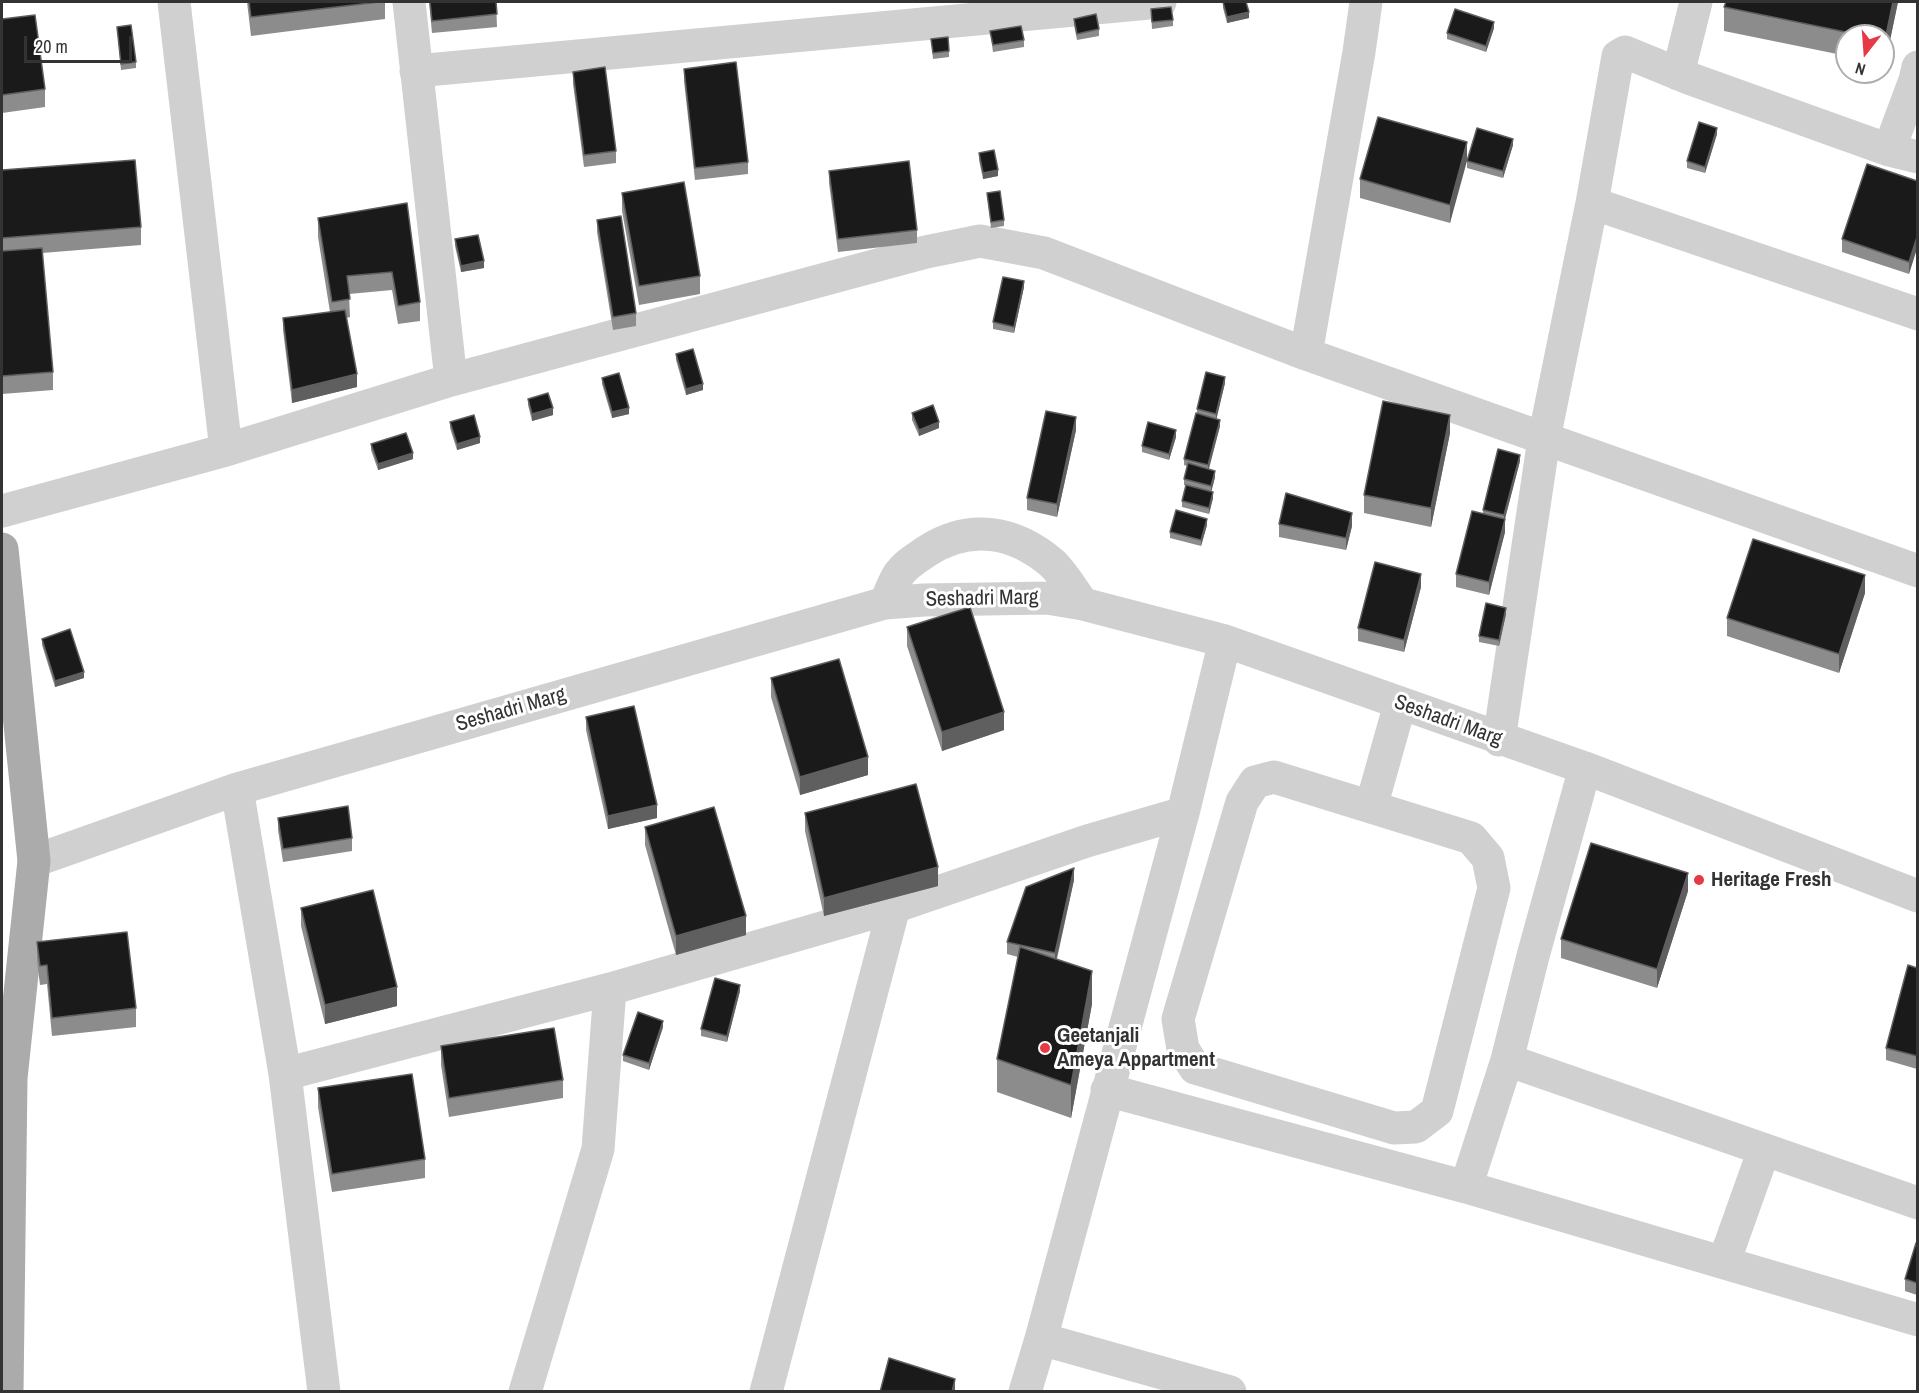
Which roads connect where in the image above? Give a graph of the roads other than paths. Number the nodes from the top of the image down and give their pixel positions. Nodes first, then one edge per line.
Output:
1 (174, 2) edge
2 (409, 2) edge
3 (1160, 2) edge
4 (1366, 2) edge
5 (1696, 2) edge
6 (1917, 67) edge
7 (416, 71) junction
8 (1678, 74) junction
9 (1903, 154) edge
10 (1592, 203) junction
11 (1917, 314) edge
12 (1306, 354) junction
13 (451, 380) junction
14 (1544, 439) junction
15 (226, 450) junction
16 (2, 511) edge
17 (2, 549) edge
18 (1917, 571) edge
19 (885, 603) junction
20 (1083, 604) junction
21 (1225, 641) junction
22 (1400, 704) junction
23 (1499, 740) junction
24 (1585, 768) junction
25 (237, 789) junction
26 (1371, 807) junction
27 (1182, 813) junction
28 (34, 861) junction
29 (1917, 896) edge
30 (894, 907) junction
31 (610, 989) junction
32 (2, 1022) edge
33 (1507, 1060) junction
34 (285, 1074) junction
35 (10, 1078) junction
36 (1107, 1090) junction
37 (1764, 1150) junction
38 (1466, 1187) junction
39 (1917, 1203) edge
40 (1724, 1262) junction
41 (1917, 1320) edge
42 (1041, 1339) junction
43 (7, 1392) edge
44 (324, 1392) edge
45 (525, 1392) edge
46 (766, 1392) edge
47 (1024, 1392) edge
48 (1230, 1392) edge

1 - 15 street
2 - 7 street
3 - 7 street
4 - 12 street
5 - 8 street
6 - 9 street
7 - 13 street
8 - 9 street
8 - 10 street
10 - 11 street
10 - 14 street
12 - 13 street
12 - 14 street
13 - 15 street
14 - 18 street
14 - 23 street
15 - 16 street
17 - 28 main road
19 - 20 street, Seshadri Marg
19 - 20 street
19 - 25 street, Seshadri Marg
20 - 21 street, Seshadri Marg
21 - 22 street, Seshadri Marg
21 - 27 street
22 - 23 street, Seshadri Marg
22 - 26 street
23 - 24 street, Seshadri Marg
24 - 29 street, Seshadri Marg
24 - 33 street
25 - 28 street, Seshadri Marg
25 - 34 street
26 - 26 street
27 - 30 street
27 - 36 street
28 - 35 main road
30 - 31 street
30 - 46 street
31 - 34 street
31 - 45 street
32 - 35 main road
33 - 37 street
33 - 38 street
34 - 44 street
35 - 43 main road
36 - 38 street
36 - 42 street
37 - 39 street
37 - 40 street
38 - 40 street
40 - 41 street
42 - 47 street
42 - 48 street

